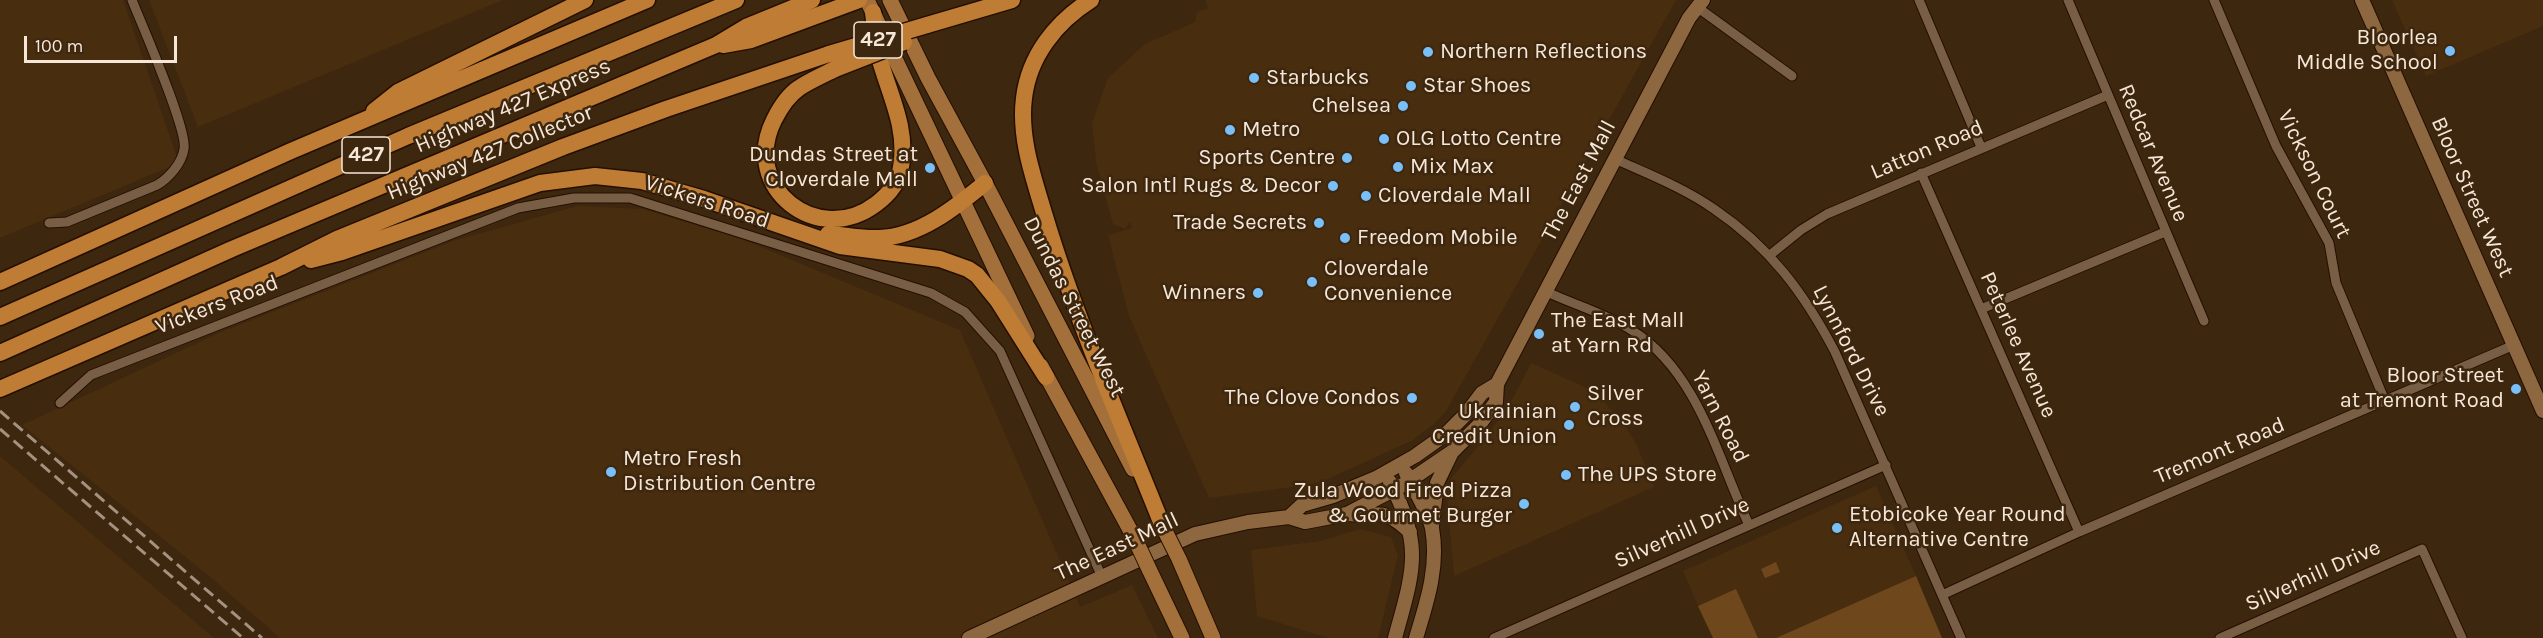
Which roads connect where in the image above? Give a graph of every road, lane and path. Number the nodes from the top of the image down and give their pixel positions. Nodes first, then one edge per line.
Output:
1 (132, 0) edge
2 (585, 0) edge
3 (647, 0) edge
4 (736, 0) edge
5 (812, 0) edge
6 (859, 0) edge
7 (890, 0) edge
8 (1012, 0) edge
9 (1091, 0) edge
10 (1919, 0) edge
11 (2068, 0) edge
12 (2214, 0) edge
13 (2362, 0) edge
14 (1700, 4) edge
15 (870, 6) edge
16 (716, 45) junction
17 (832, 62) junction
18 (1792, 76) dead end
19 (2108, 95) junction
20 (357, 125) junction
21 (1981, 147) junction
22 (1615, 159) junction
23 (1922, 173) junction
24 (985, 183) junction
25 (963, 201) junction
26 (49, 223) dead end
27 (797, 231) junction
28 (2165, 232) junction
29 (1770, 255) junction
30 (281, 267) junction
31 (0, 282) edge
32 (1545, 291) junction
33 (1981, 309) junction
34 (0, 317) edge
35 (2204, 321) dead end
36 (2514, 345) junction
37 (0, 353) edge
38 (1046, 377) junction
39 (1497, 384) junction
40 (0, 389) edge
41 (2385, 401) junction
42 (60, 404) dead end
43 (2543, 411) edge
44 (1453, 451) junction
45 (1401, 464) junction
46 (1886, 465) junction
47 (1385, 472) junction
48 (1410, 481) junction
49 (1394, 490) junction
50 (1347, 514) junction
51 (1289, 517) junction
52 (1749, 525) junction
53 (1432, 526) junction
54 (1163, 527) junction
55 (2079, 532) junction
56 (1411, 533) junction
57 (1102, 577) junction
58 (1942, 595) junction
59 (969, 638) edge
60 (1182, 638) edge
61 (1213, 638) edge
62 (1395, 638) edge
63 (1416, 638) edge
64 (1494, 638) edge
65 (1961, 638) edge
66 (2220, 638) edge
67 (2462, 638) edge

1 - 26 street
2 - 20 highway
3 - 20 highway, 427
4 - 34 highway, Highway 427 Express / 427
5 - 16 highway, Highway 427 Express / 427
6 - 16 highway
7 - 24 main road, Dundas Street West
8 - 17 highway, Highway 427 Collector / 427, bridge
9 - 54 highway
10 - 21 street
11 - 19 street, Redcar Avenue
12 - 41 street, Vickson Court
13 - 36 main road, Bloor Street West
14 - 18 street
14 - 22 main road, The East Mall
15 - 17 highway
15 - 25 main road
16 - 37 highway, Highway 427 Express / 427
17 - 30 highway, Highway 427 Collector / 427
19 - 21 street, Latton Road
19 - 28 street, Redcar Avenue
20 - 31 highway, 427
21 - 23 street, Latton Road
22 - 29 street, Lynnford Drive
22 - 32 main road, The East Mall
23 - 29 street, Latton Road
23 - 33 street, Peterlee Avenue
24 - 25 highway
24 - 54 main road, Dundas Street West
25 - 27 highway
25 - 38 main road
27 - 30 highway
27 - 38 highway
28 - 33 street
28 - 35 street, Redcar Avenue
29 - 46 street, Lynnford Drive
30 - 40 highway, Highway 427 Collector / 427
32 - 39 main road, The East Mall
32 - 52 street, Yarn Road
33 - 55 street, Peterlee Avenue
36 - 41 street, Tremont Road
36 - 43 main road, Bloor Street West
38 - 60 main road, bridge
39 - 44 main road, The East Mall
39 - 45 main road, The East Mall
41 - 55 street, Tremont Road
42 - 57 street, Vickers Road
44 - 48 main road, The East Mall
44 - 53 main road
45 - 47 main road, The East Mall
45 - 48 main road
46 - 52 street, Silverhill Drive
46 - 58 street, Lynnford Drive
47 - 49 main road
47 - 51 main road, The East Mall
48 - 49 main road, The East Mall
48 - 53 main road
49 - 50 main road, The East Mall
49 - 56 main road
50 - 51 main road, The East Mall
50 - 56 main road
51 - 57 main road, The East Mall
52 - 64 street, Silverhill Drive
53 - 63 main road
54 - 61 main road, Dundas Street West, bridge
55 - 58 street, Tremont Road
56 - 62 main road
57 - 59 main road, The East Mall
58 - 65 street, Lynnford Drive
66 - 67 street, Silverhill Drive

